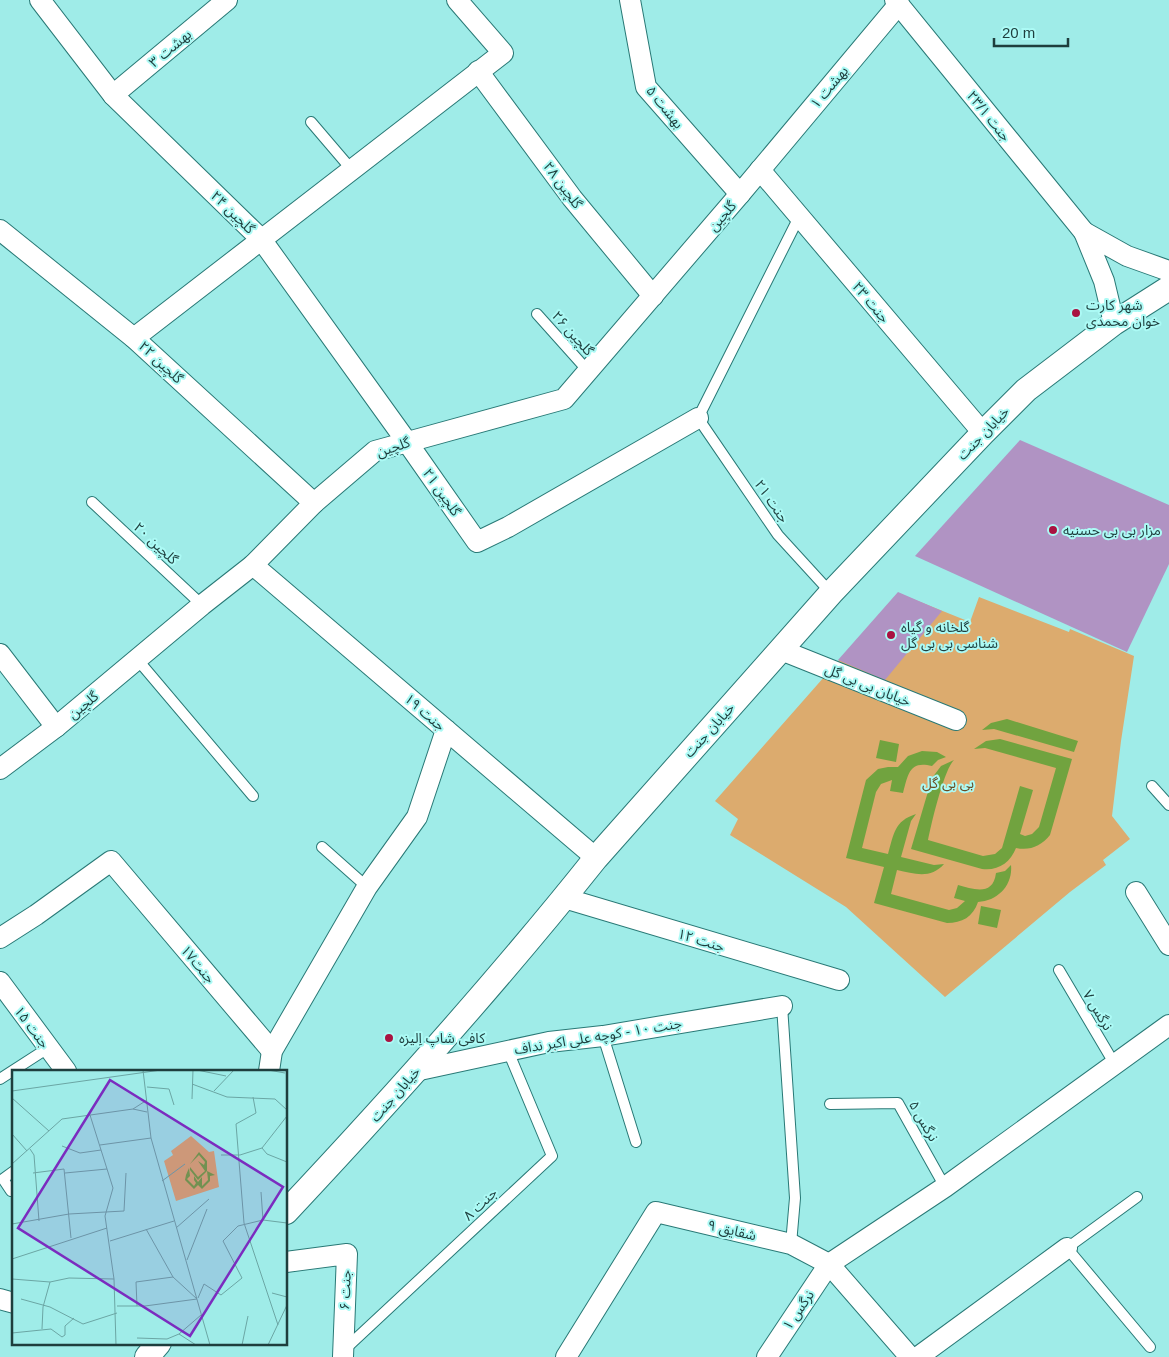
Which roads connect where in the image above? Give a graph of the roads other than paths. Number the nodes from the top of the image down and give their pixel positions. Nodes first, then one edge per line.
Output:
1 (40, 0) edge
2 (227, 0) edge
3 (457, 0) edge
4 (630, 0) edge
5 (897, 2) edge
6 (478, 71) junction
7 (113, 95) junction
8 (311, 122) dead end
9 (352, 170) junction
10 (760, 170) junction
11 (740, 194) junction
12 (799, 217) junction
13 (0, 230) edge
14 (1084, 232) junction
15 (260, 239) junction
16 (1169, 271) edge
17 (1169, 288) edge
18 (653, 296) junction
19 (537, 314) dead end
20 (1114, 323) junction
21 (134, 338) junction
22 (588, 370) junction
23 (698, 418) junction
24 (982, 433) junction
25 (407, 442) junction
26 (92, 502) dead end
27 (314, 503) junction
28 (253, 565) junction
29 (831, 593) junction
30 (202, 605) junction
31 (780, 650) junction
32 (0, 654) edge
33 (137, 659) junction
34 (956, 720) dead end
35 (56, 727) junction
36 (446, 730) junction
37 (0, 768) edge
38 (1152, 786) dead end
39 (253, 796) dead end
40 (1169, 805) edge
41 (322, 847) dead end
42 (596, 858) junction
43 (367, 887) junction
44 (1136, 892) dead end
45 (564, 898) junction
46 (0, 938) edge
47 (1169, 945) edge
48 (1059, 970) dead end
49 (839, 980) dead end
50 (0, 982) edge
51 (782, 1006) joint
52 (1169, 1025) edge
53 (603, 1036) junction
54 (48, 1048) junction
55 (272, 1051) junction
56 (508, 1051) junction
57 (1114, 1064) junction
58 (14, 1070) edge
59 (65, 1070) edge
60 (268, 1070) edge
61 (12, 1071) edge
62 (415, 1071) junction
63 (0, 1079) edge
64 (830, 1104) dead end
65 (636, 1142) dead end
66 (12, 1172) edge
67 (945, 1187) junction
68 (11, 1191) dead end
69 (1136, 1197) dead end
70 (288, 1210) edge
71 (791, 1244) junction
72 (1067, 1248) junction
73 (288, 1262) edge
74 (829, 1264) junction
75 (1150, 1347) dead end
76 (343, 1354) edge
77 (566, 1357) edge
78 (767, 1357) edge
79 (910, 1357) edge
80 (918, 1357) edge

1 - 7 street, گلچین ۲۴
2 - 7 street, بهشت ۳
3 - 6 street
4 - 11 street, بهشت ۵
5 - 10 street, بهشت ۱
5 - 14 street, جنت ۲۳/۱
6 - 9 street
6 - 18 street, گلچین ۲۸
7 - 15 street, گلچین ۲۴
8 - 9 lane
9 - 15 street
10 - 11 street, گلچین
10 - 12 street, جنت ۲۳
11 - 18 street, گلچین
12 - 23 lane
12 - 24 street, جنت ۲۳
13 - 21 street, گلچین ۲۲
14 - 16 street
14 - 20 street
15 - 21 street
15 - 25 street, گلچین ۲۴
17 - 20 street, خیابان جنت
18 - 22 street, گلچین
19 - 22 lane, گلچین ۲۶
20 - 24 street, خیابان جنت
21 - 27 street, گلچین ۲۲
22 - 25 street, گلچین
23 - 25 street, گلچین ۲۱
23 - 29 lane, جنت ۲۱
24 - 29 street, خیابان جنت
25 - 27 street, گلچین
26 - 30 lane, گلچین ۲۰
27 - 28 street, گلچین
28 - 30 street, گلچین
28 - 36 street, جنت ۱۹
29 - 31 street, خیابان جنت
30 - 33 street, گلچین
31 - 34 street, خیابان بی بی گل
31 - 42 street, خیابان جنت
32 - 35 street
33 - 35 street, گلچین
33 - 39 lane
35 - 37 street, گلچین
36 - 42 street, جنت ۱۹
36 - 43 street
38 - 40 lane
41 - 43 lane
42 - 45 street, خیابان جنت
43 - 55 street
44 - 47 street
45 - 49 street, جنت ۱۲
45 - 62 street, خیابان جنت
46 - 55 street, جنت۱۷
48 - 57 lane, نرگس ۷
50 - 54 street, جنت ۱۵
51 - 53 street, جنت ۱۰ - کوچه علی اکبر نداف
51 - 71 lane
52 - 57 street
53 - 56 street, جنت ۱۰ - کوچه علی اکبر نداف
53 - 65 lane
54 - 58 lane
54 - 59 street, جنت ۱۵
55 - 60 street
56 - 62 street, جنت ۱۰ - کوچه علی اکبر نداف
56 - 76 lane, جنت ۸
57 - 67 street
61 - 63 lane
62 - 70 street, خیابان جنت
64 - 67 lane, نرگس ۵
66 - 68 lane
67 - 74 street
69 - 72 lane
71 - 74 street, شقایق ۹
71 - 77 street, شقایق ۹
72 - 75 lane
72 - 80 street
73 - 76 street, جنت ۶
74 - 78 street, نرگس ۱
74 - 79 street, شقایق ۹

